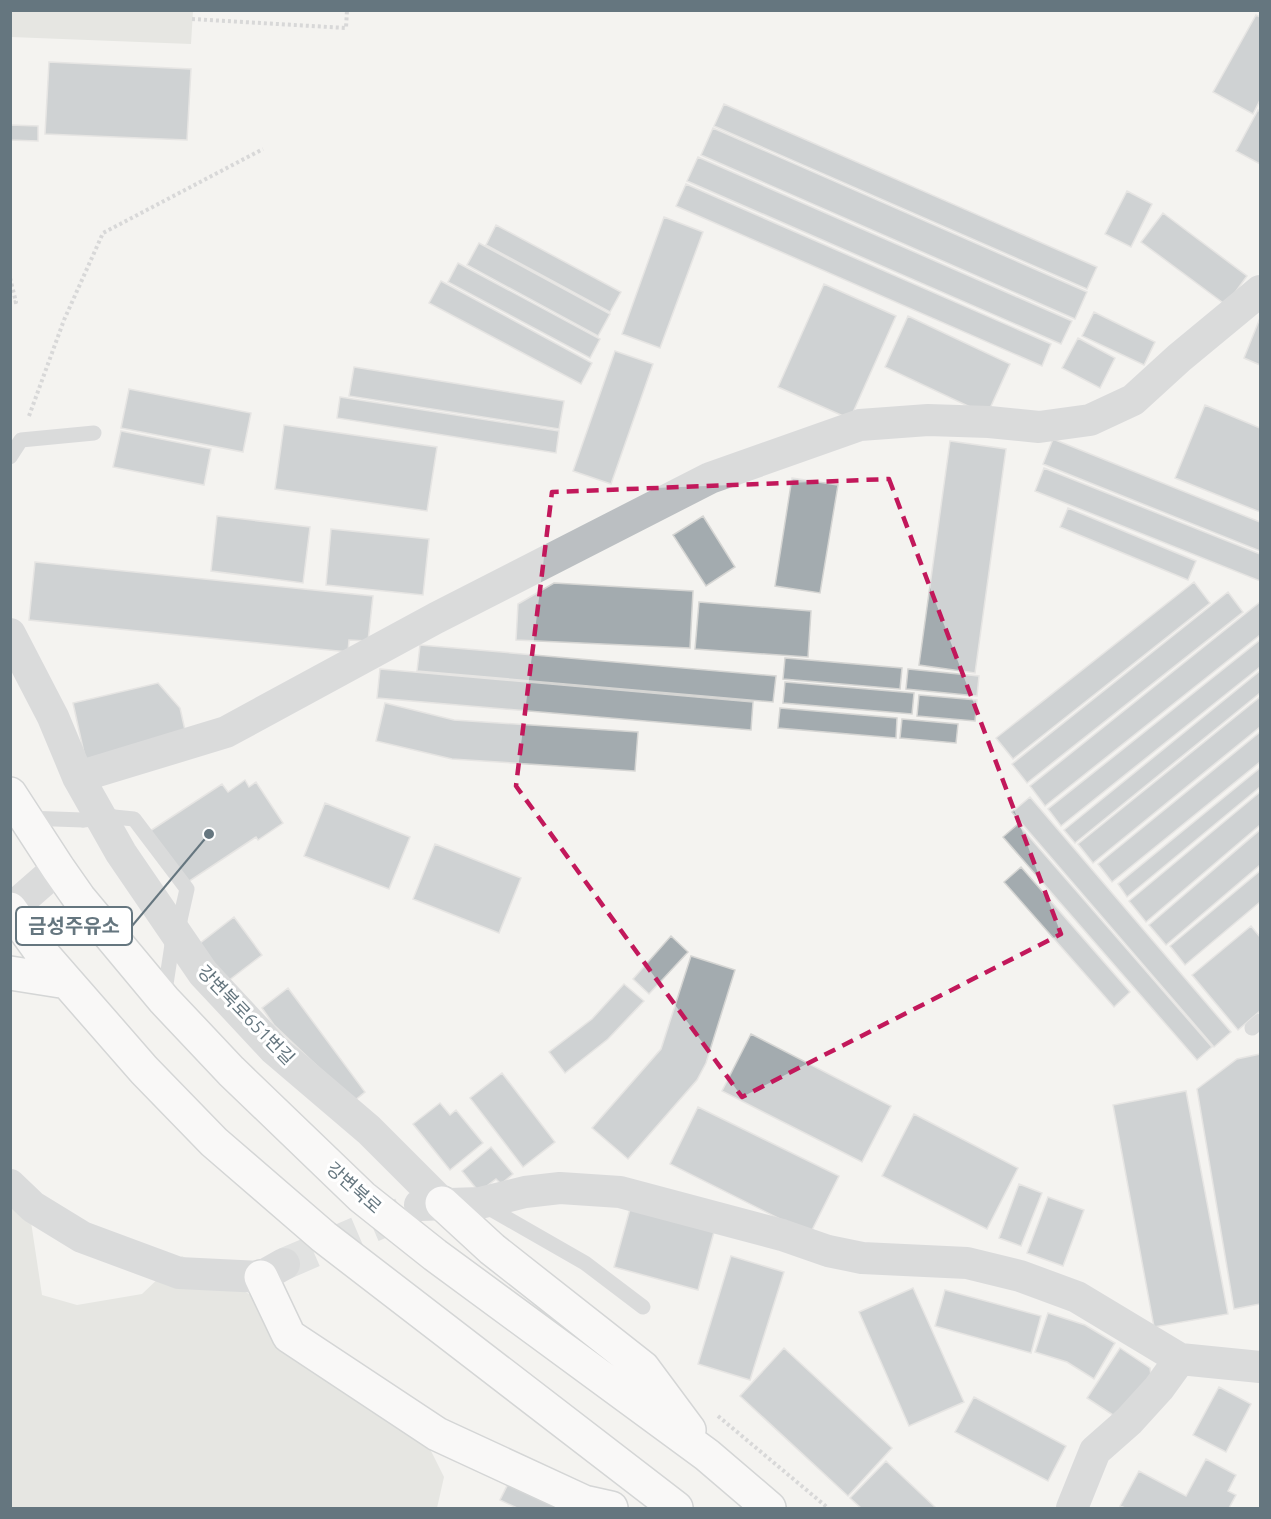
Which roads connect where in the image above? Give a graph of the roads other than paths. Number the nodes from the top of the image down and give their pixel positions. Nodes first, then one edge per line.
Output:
1 (1260, 291) edge
2 (94, 433) dead end
3 (10, 457) edge
4 (10, 634) edge
5 (78, 777) junction
6 (18, 806) edge
7 (58, 868) junction
8 (11, 909) edge
9 (10, 973) edge
10 (67, 982) junction
11 (164, 1000) junction
12 (10, 1185) edge
13 (480, 1203) junction
14 (431, 1204) junction
15 (272, 1270) joint
16 (643, 1307) dead end
17 (1180, 1359) junction
18 (1260, 1367) edge
19 (707, 1455) junction
20 (1074, 1508) edge
21 (611, 1509) edge
22 (676, 1509) edge
23 (769, 1509) edge

1 - 5 street
2 - 3 lane
4 - 5 street, 강변북로651번길
5 - 14 street, 강변북로651번길
6 - 7 highway, 강변북로
6 - 11 lane, bridge
7 - 8 street
7 - 11 highway, 강변북로
8 - 10 highway
9 - 10 highway
10 - 22 highway
11 - 19 highway, 강변북로
12 - 15 street
13 - 14 street
13 - 16 lane
13 - 17 street
14 - 19 highway
15 - 21 highway
17 - 18 street
17 - 20 street
19 - 23 highway, 강변북로

